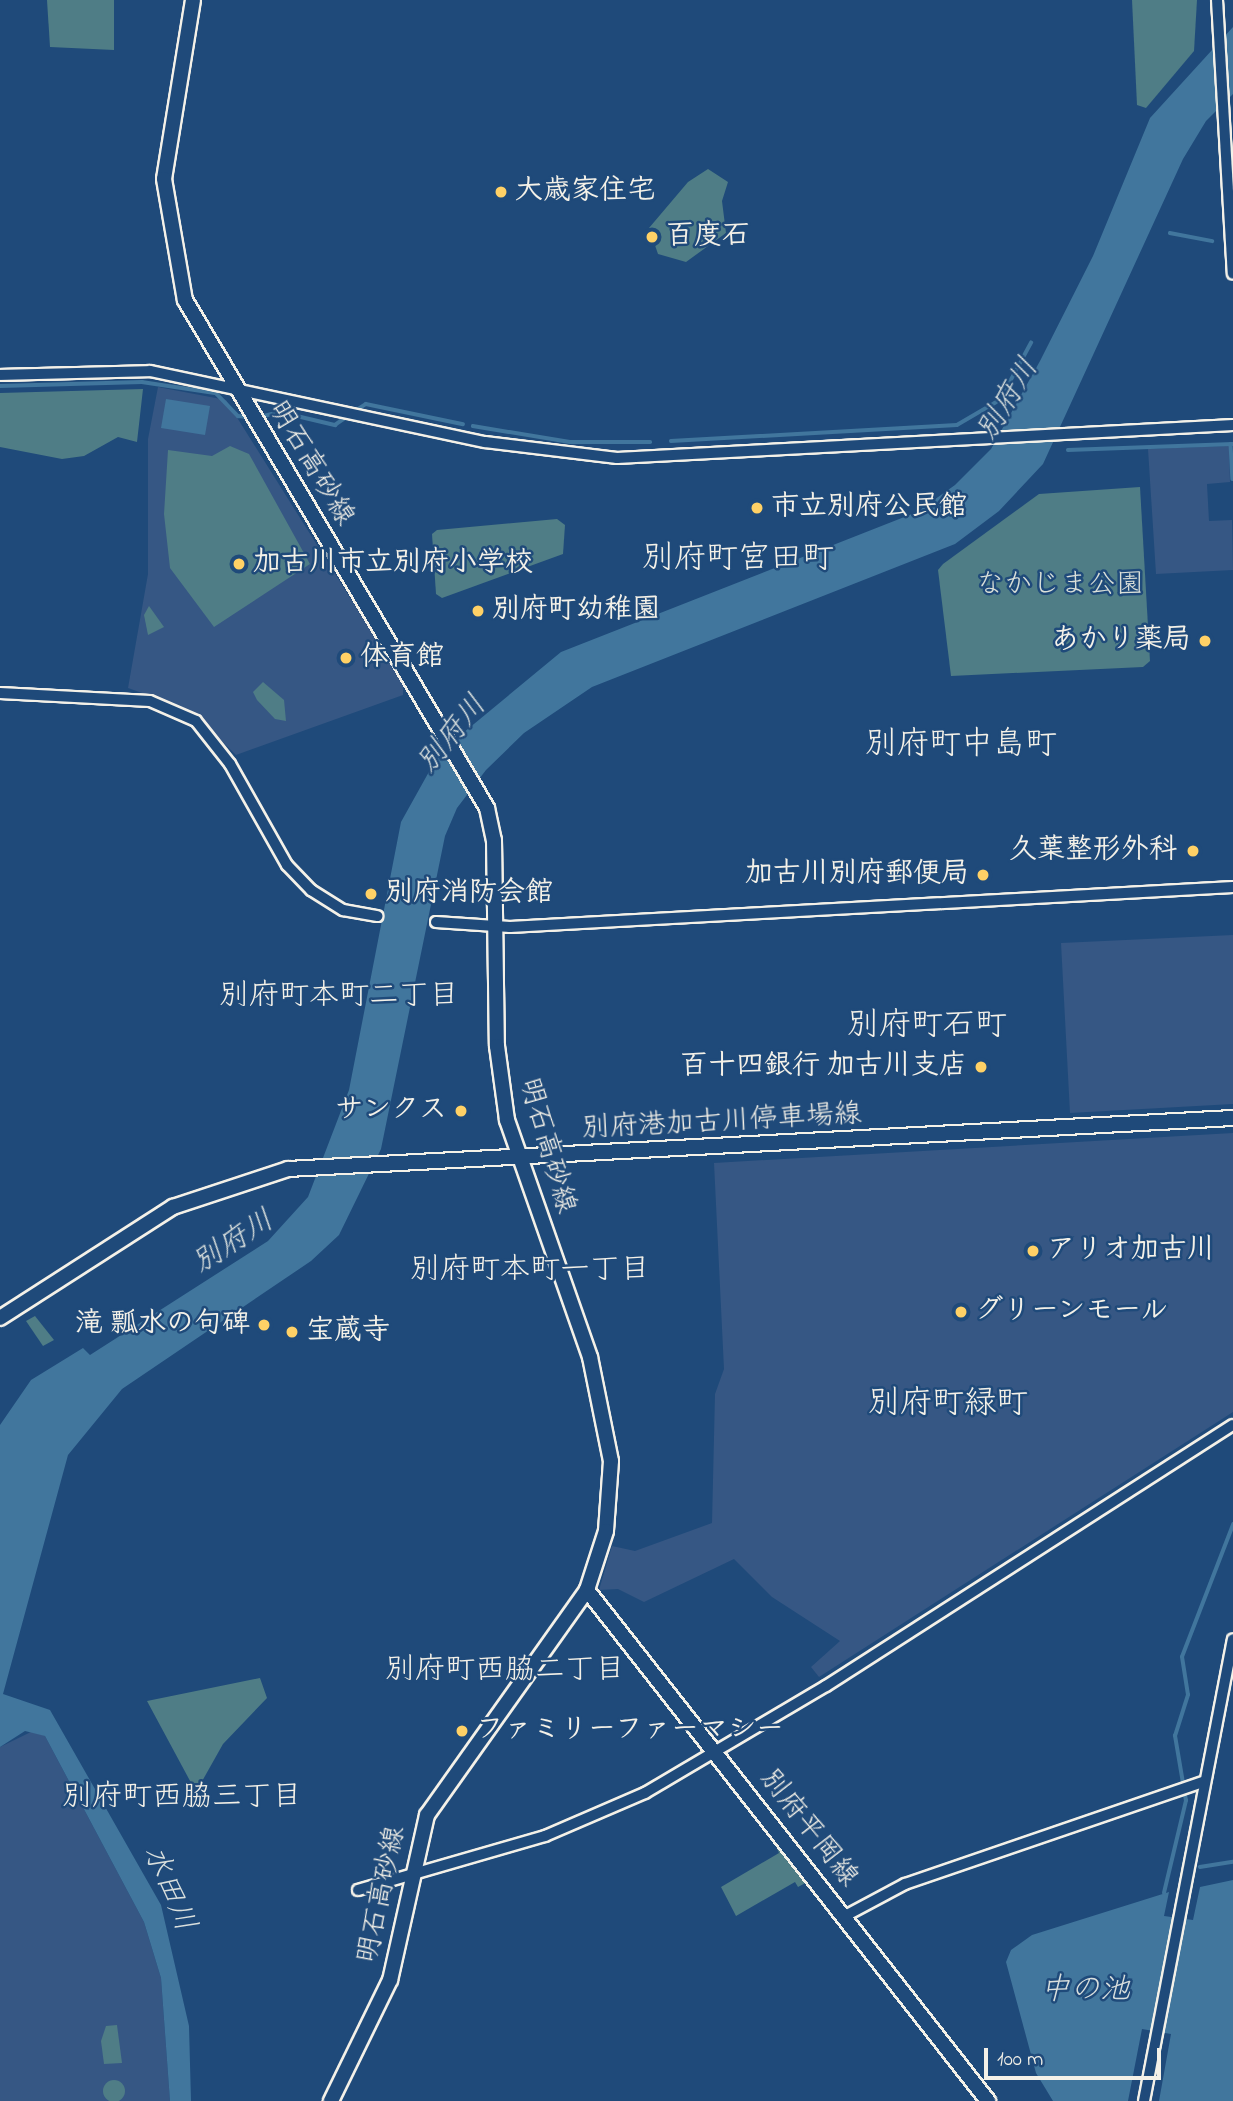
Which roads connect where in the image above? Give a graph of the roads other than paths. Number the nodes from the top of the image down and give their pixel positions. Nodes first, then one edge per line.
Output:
1 (194, 0) edge
2 (1217, 0) edge
3 (1233, 274) edge
4 (0, 375) edge
5 (236, 388) junction
6 (1233, 425) edge
7 (0, 693) edge
8 (1233, 887) edge
9 (377, 916) dead end
10 (436, 922) dead end
11 (496, 928) junction
12 (1233, 1118) edge
13 (520, 1158) junction
14 (0, 1318) edge
15 (1233, 1425) edge
16 (587, 1590) junction
17 (1233, 1639) edge
18 (718, 1753) junction
19 (1203, 1782) junction
20 (412, 1878) junction
21 (358, 1890) dead end
22 (845, 1916) junction
23 (331, 2101) edge
24 (988, 2101) edge
25 (1144, 2101) edge

1 - 5 main road, 明石高砂線
2 - 3 street
4 - 5 street
5 - 6 street
5 - 11 main road, 明石高砂線
7 - 9 street
8 - 11 street
10 - 11 street
11 - 13 main road, 明石高砂線
12 - 13 main road, 別府港加古川停車場線
13 - 14 main road, 別府港加古川停車場線
13 - 16 main road, 明石高砂線
15 - 18 street
16 - 18 main road, 別府平岡線
16 - 20 main road, 明石高砂線
17 - 19 street
18 - 20 street
18 - 22 main road, 別府平岡線
19 - 22 street
19 - 25 street
20 - 21 street
20 - 23 main road, 明石高砂線
22 - 24 main road, 別府平岡線

